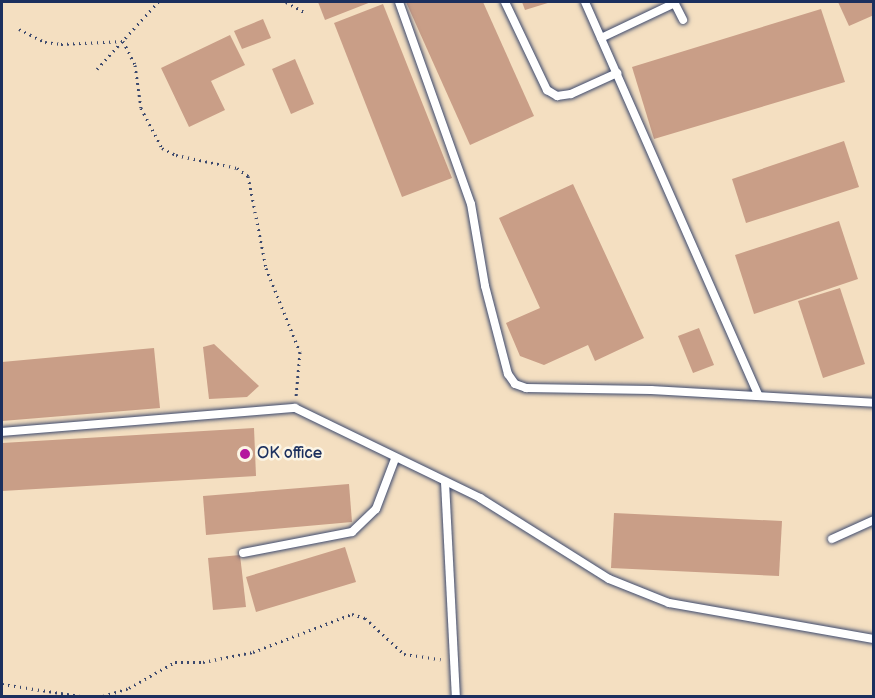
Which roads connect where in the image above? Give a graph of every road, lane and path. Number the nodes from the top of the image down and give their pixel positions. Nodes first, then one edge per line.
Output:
1 (158, 2) edge
2 (286, 2) edge
3 (399, 2) edge
4 (505, 2) edge
5 (585, 2) edge
6 (675, 2) edge
7 (306, 13) dead end
8 (683, 20) dead end
9 (19, 29) dead end
10 (601, 38) junction
11 (123, 41) junction
12 (98, 69) dead end
13 (617, 73) junction
14 (758, 395) junction
15 (873, 403) edge
16 (295, 408) junction
17 (2, 432) edge
18 (395, 459) junction
19 (445, 482) junction
20 (873, 520) edge
21 (832, 539) dead end
22 (243, 553) dead end
23 (873, 639) edge
24 (451, 659) junction
25 (2, 684) edge
26 (80, 696) edge
27 (103, 696) edge
28 (456, 696) edge

1 - 11 path
2 - 7 path
3 - 14 lane
4 - 13 lane
5 - 10 lane
6 - 8 lane
6 - 10 lane
9 - 11 path
10 - 13 lane
11 - 12 path
11 - 16 path
13 - 14 lane
14 - 15 lane
16 - 17 lane
16 - 18 lane
18 - 19 lane
18 - 22 lane
19 - 23 lane
19 - 24 lane
20 - 21 lane
24 - 27 path
24 - 28 lane
25 - 26 path

